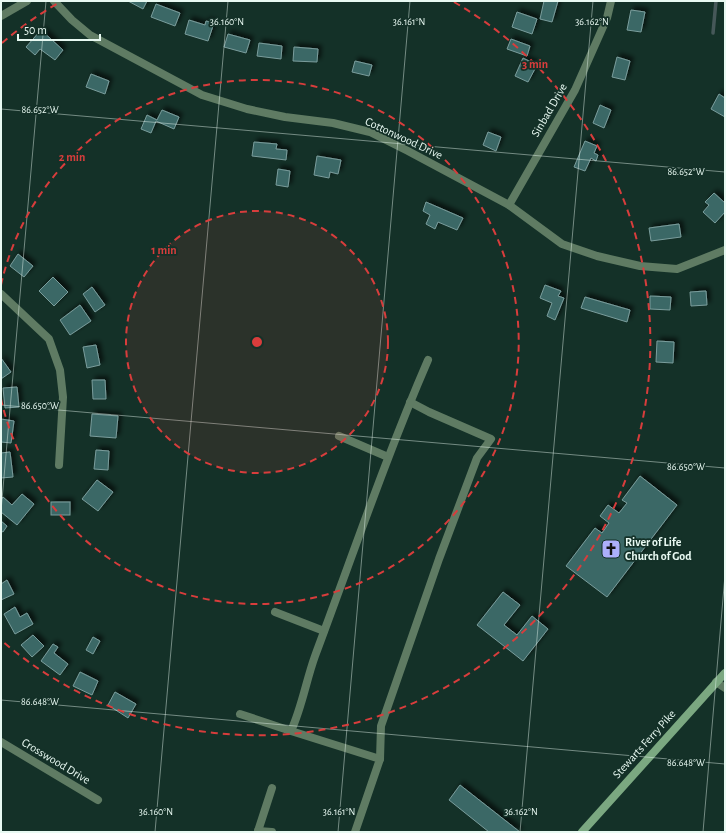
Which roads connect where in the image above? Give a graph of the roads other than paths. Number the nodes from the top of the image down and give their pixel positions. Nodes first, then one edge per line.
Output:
1 (26, 1) edge
2 (54, 1) edge
3 (611, 1) edge
4 (1, 16) edge
5 (509, 205) junction
6 (725, 250) edge
7 (1, 294) edge
8 (428, 360) dead end
9 (410, 402) junction
10 (339, 436) dead end
11 (388, 457) junction
12 (58, 465) dead end
13 (275, 612) dead end
14 (324, 631) junction
15 (725, 673) edge
16 (716, 682) junction
17 (725, 688) edge
18 (240, 714) dead end
19 (292, 731) junction
20 (1, 742) edge
21 (380, 759) junction
22 (272, 788) dead end
23 (98, 800) dead end
24 (258, 831) edge
25 (272, 832) edge
26 (355, 832) edge
27 (582, 832) edge

1 - 4 street
2 - 5 street, Cottonwood Drive
3 - 5 street, Sinbad Drive
5 - 6 street, Cottonwood Drive
7 - 12 street
8 - 9 street
9 - 11 street
9 - 21 street
10 - 11 street
11 - 14 street
13 - 14 street
14 - 19 street
15 - 16 main road, Stewarts Ferry Pike
16 - 17 street
16 - 27 main road, Stewarts Ferry Pike
18 - 19 street
19 - 21 street
20 - 23 street, Crosswood Drive
21 - 26 street
22 - 24 street
24 - 25 street

